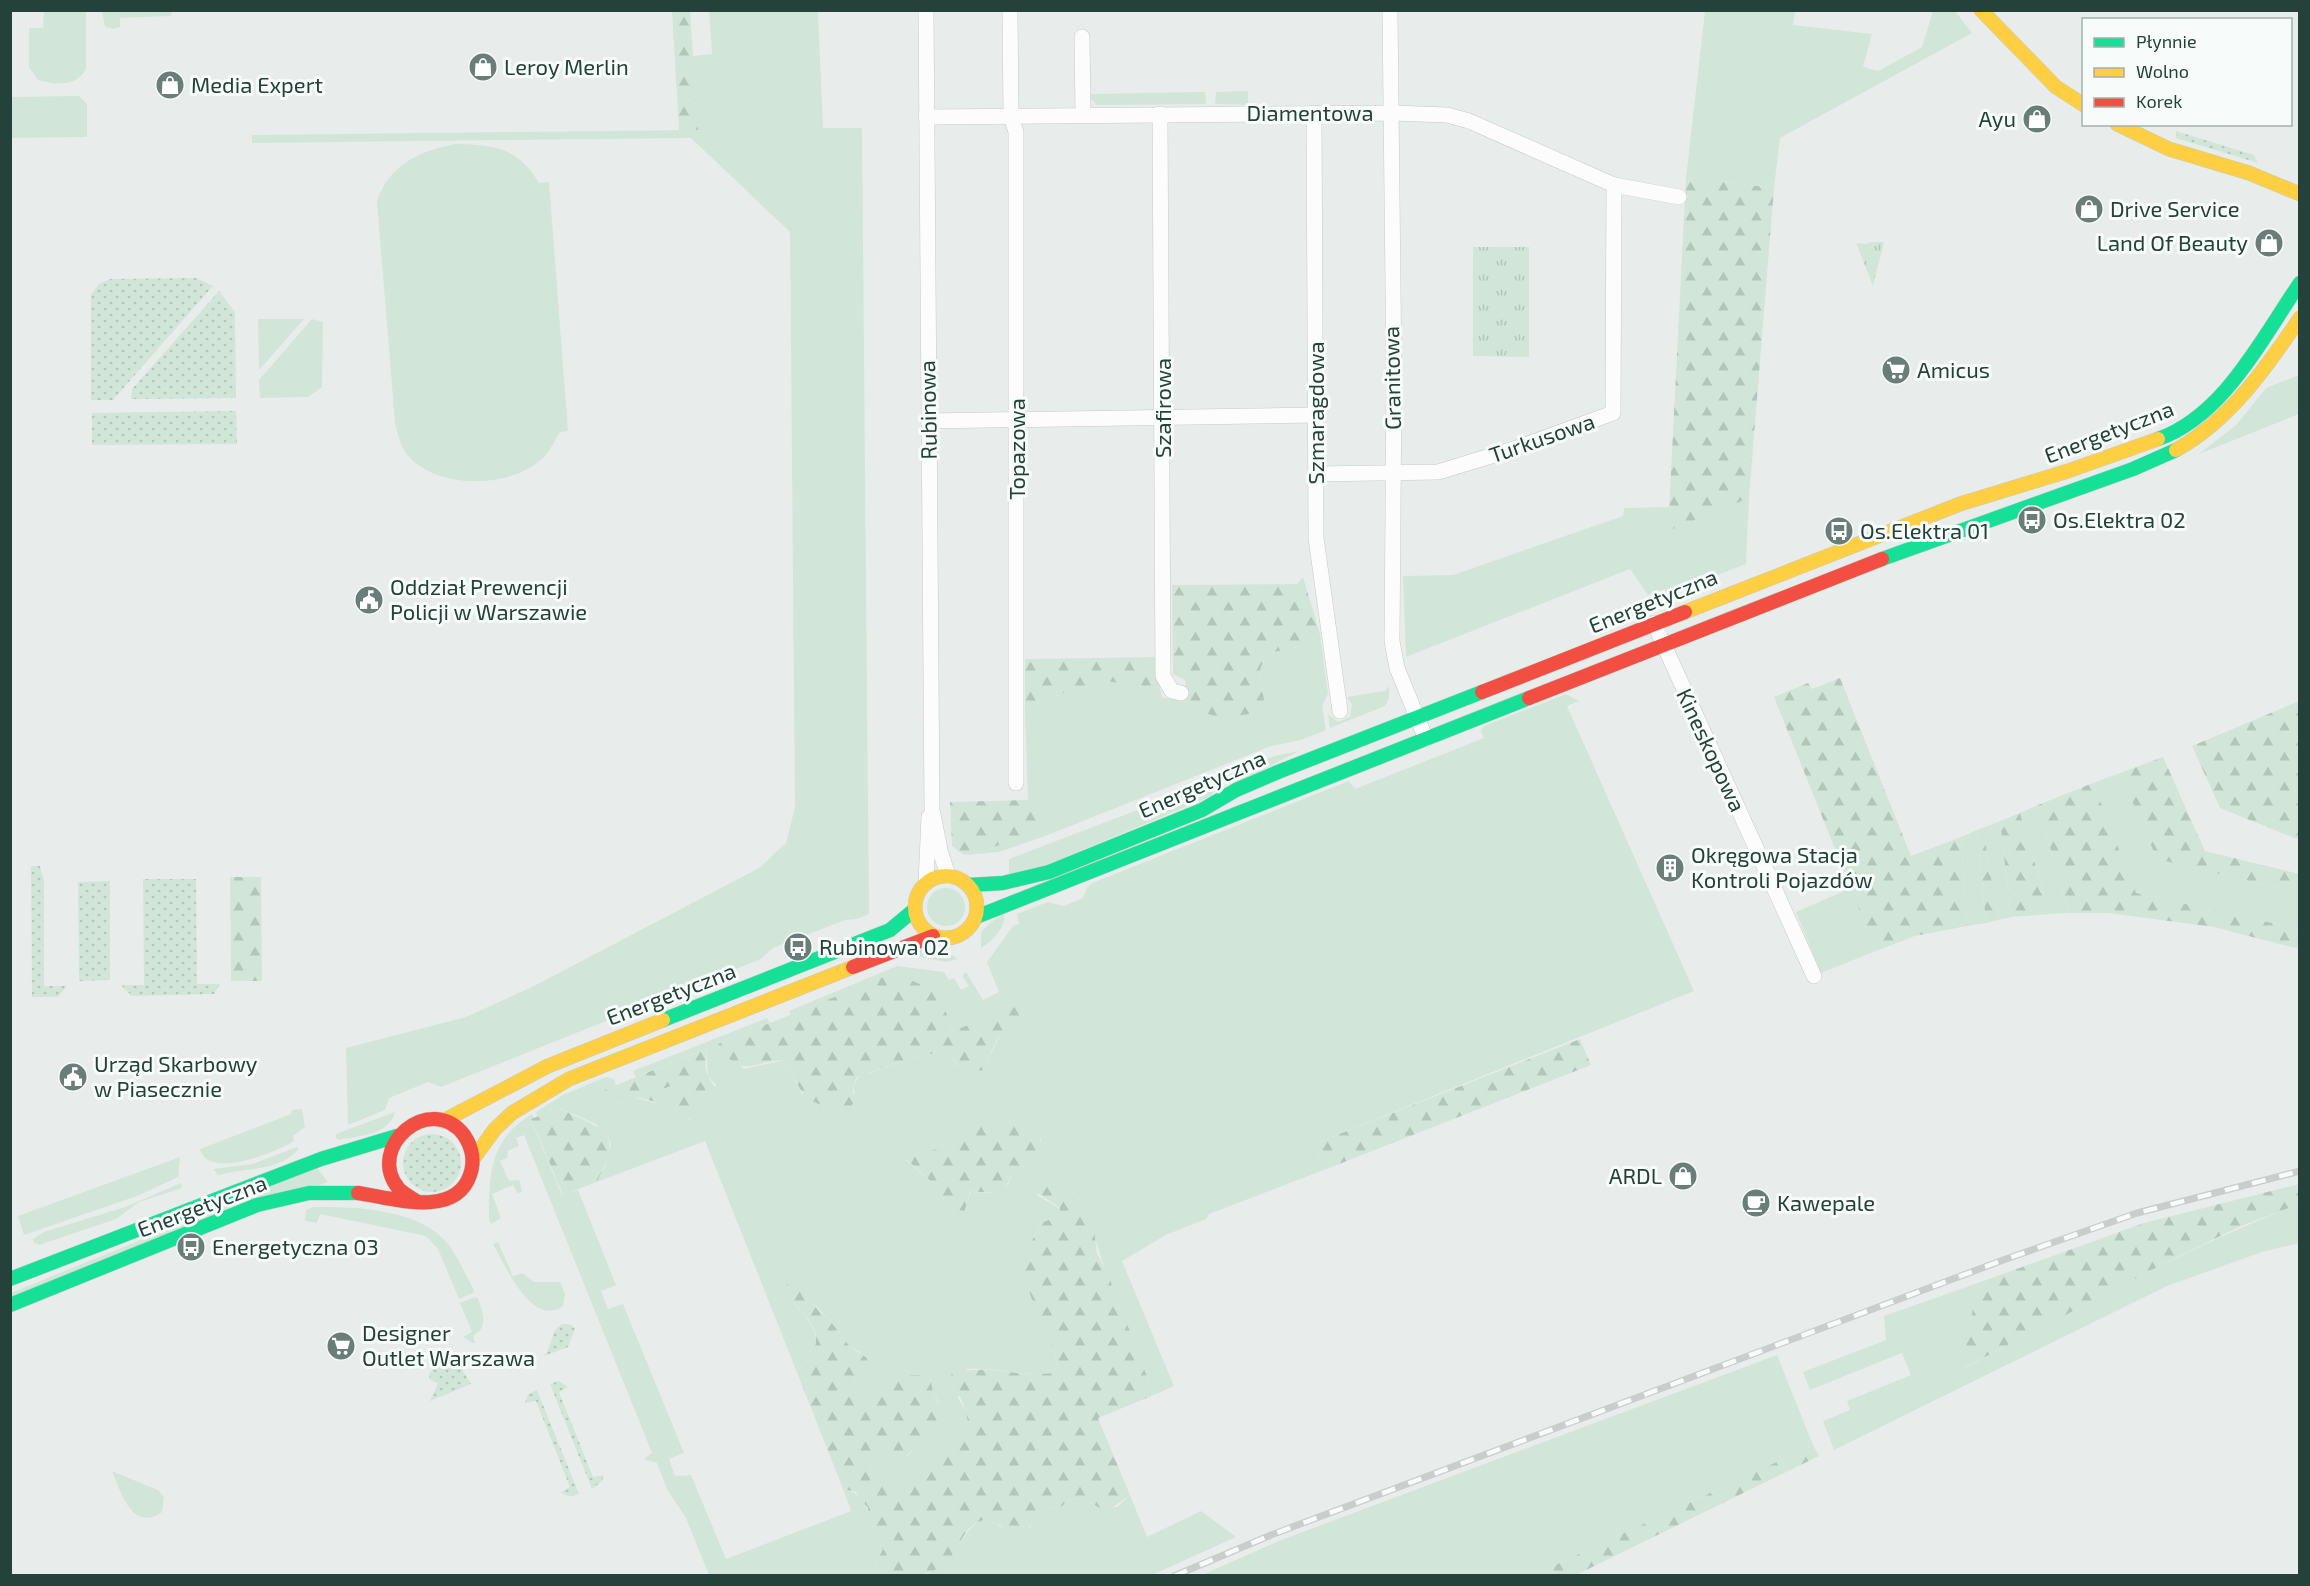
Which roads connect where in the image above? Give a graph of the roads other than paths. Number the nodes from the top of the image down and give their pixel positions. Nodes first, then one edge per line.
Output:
1 (926, 10) edge
2 (1390, 10) edge
3 (1981, 10) edge
4 (1010, 12) dead end
5 (1082, 37) dead end
6 (2082, 104) edge
7 (1314, 113) junction
8 (1392, 113) junction
9 (1083, 114) junction
10 (1160, 114) junction
11 (1011, 116) junction
12 (926, 117) junction
13 (2121, 126) edge
14 (2249, 172) junction
15 (2300, 181) edge
16 (1614, 185) junction
17 (2300, 194) edge
18 (1679, 197) dead end
19 (2300, 283) edge
20 (2300, 318) edge
21 (1316, 415) junction
22 (1163, 416) junction
23 (1017, 419) junction
24 (928, 421) junction
25 (1392, 473) junction
26 (1316, 474) junction
27 (1654, 623) junction
28 (1663, 644) junction
29 (1181, 693) dead end
30 (1340, 711) dead end
31 (1417, 717) junction
32 (1426, 739) junction
33 (1016, 783) dead end
34 (932, 809) junction
35 (948, 876) junction
36 (926, 883) junction
37 (968, 885) junction
38 (914, 910) junction
39 (976, 917) junction
40 (933, 936) junction
41 (1814, 976) dead end
42 (443, 1121) junction
43 (397, 1136) junction
44 (473, 1159) junction
45 (418, 1202) junction
46 (10, 1278) edge
47 (10, 1305) edge

1 - 12 street, Rubinowa
2 - 8 street, Granitowa
3 - 6 street
4 - 11 street, Topazowa
5 - 9 street
7 - 8 street, Diamentowa
7 - 10 street, Diamentowa
7 - 21 street, Szmaragdowa
8 - 16 street, Diamentowa
8 - 25 street, Granitowa
9 - 10 street, Diamentowa
9 - 11 street, Diamentowa
10 - 22 street, Szafirowa
11 - 12 street, Diamentowa
11 - 23 street, Topazowa
12 - 24 street, Rubinowa
13 - 14 street
14 - 15 street
14 - 17 street
16 - 18 street, Diamentowa
16 - 25 street, Turkusowa
19 - 27 street, Energetyczna
20 - 28 street, Energetyczna
21 - 22 street
21 - 26 street, Szmaragdowa
22 - 23 street
22 - 29 street, Szafirowa
23 - 24 street
23 - 33 street, Topazowa
24 - 34 street, Rubinowa
25 - 26 street, Turkusowa
25 - 31 street, Granitowa
26 - 30 street, Szmaragdowa
27 - 28 street, Kineskopowa
27 - 31 street, Energetyczna
28 - 32 street, Energetyczna
28 - 41 street, Kineskopowa
31 - 32 street, Granitowa
31 - 37 street, Energetyczna
32 - 39 street, Energetyczna
34 - 35 street, Rubinowa
34 - 36 street, Rubinowa
35 - 36 street
35 - 37 street, Energetyczna
36 - 38 street, Energetyczna
37 - 39 street
38 - 40 street
38 - 42 street, Energetyczna
39 - 40 street, Energetyczna
40 - 44 street, Energetyczna
42 - 43 street, Energetyczna
42 - 44 street
43 - 45 street
43 - 46 street, Energetyczna
44 - 45 street, Energetyczna
45 - 47 street, Energetyczna

